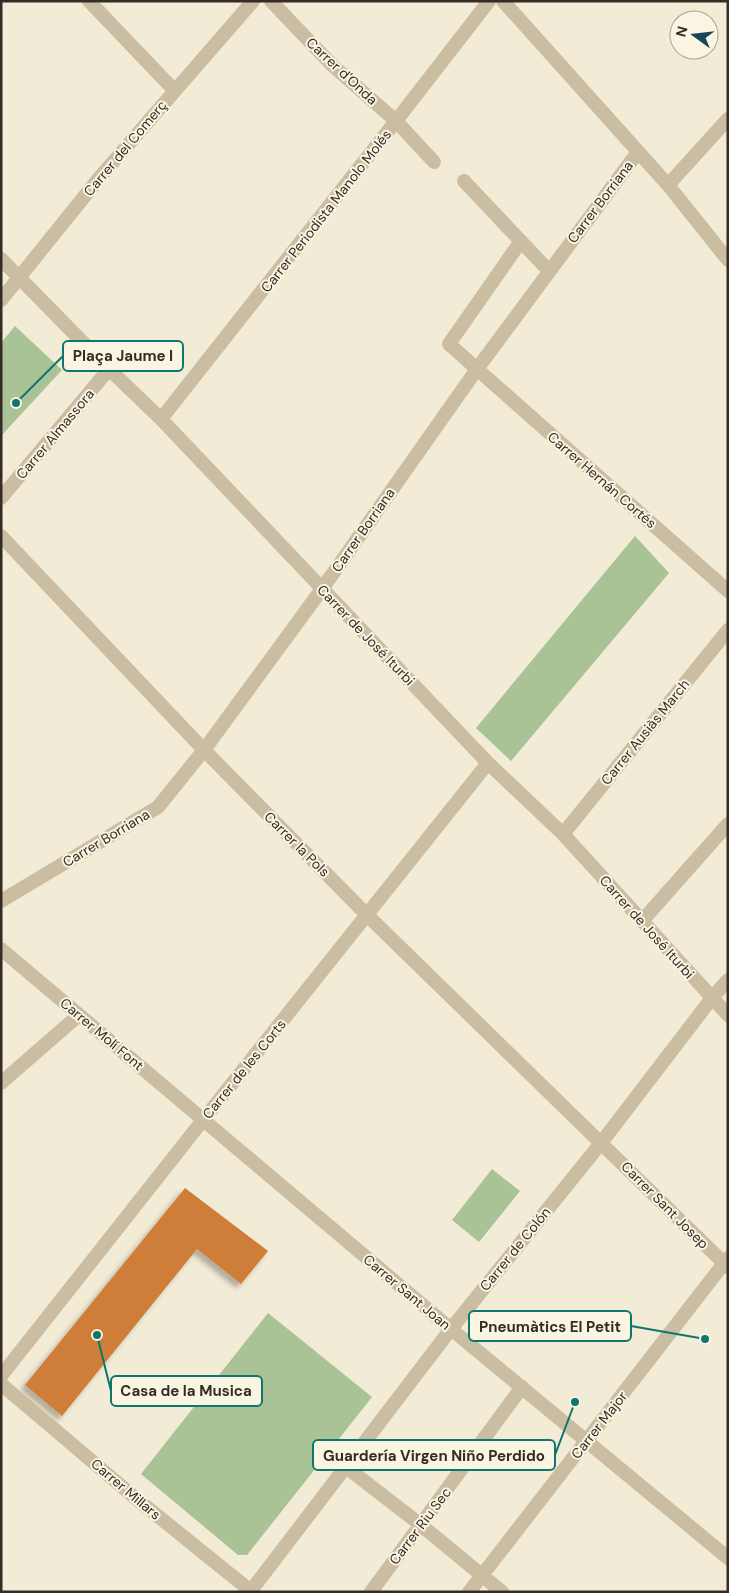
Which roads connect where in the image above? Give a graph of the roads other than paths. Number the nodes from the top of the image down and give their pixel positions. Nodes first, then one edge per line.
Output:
1 (89, 1) edge
2 (253, 1) edge
3 (271, 1) edge
4 (489, 1) edge
5 (503, 1) edge
6 (174, 90) junction
7 (728, 119) edge
8 (396, 121) junction
9 (638, 152) junction
10 (434, 162) dead end
11 (464, 181) dead end
12 (668, 185) junction
13 (521, 241) junction
14 (1, 259) edge
15 (728, 260) edge
16 (549, 271) junction
17 (19, 276) junction
18 (1, 300) edge
19 (109, 369) junction
20 (477, 369) junction
21 (161, 419) junction
22 (1, 498) edge
23 (1, 536) edge
24 (322, 588) junction
25 (728, 591) edge
26 (728, 630) edge
27 (204, 750) junction
28 (488, 764) junction
29 (728, 824) edge
30 (563, 834) junction
31 (1, 901) edge
32 (367, 915) junction
33 (642, 921) junction
34 (1, 949) edge
35 (728, 980) edge
36 (712, 998) junction
37 (728, 1015) edge
38 (79, 1016) junction
39 (1, 1083) edge
40 (202, 1120) junction
41 (602, 1142) junction
42 (726, 1263) edge
43 (451, 1329) junction
44 (1, 1376) edge
45 (1, 1384) edge
46 (522, 1388) junction
47 (587, 1440) junction
48 (346, 1467) junction
49 (421, 1525) junction
50 (728, 1558) edge
51 (482, 1575) junction
52 (251, 1592) edge
53 (371, 1592) edge
54 (469, 1592) edge
55 (502, 1592) edge

1 - 6 street
2 - 6 street, Carrer del Comerç
3 - 8 street, Carrer d'Onda
4 - 8 street, Carrer Periodista Manolo Molés
5 - 9 street
6 - 17 street, Carrer del Comerç
7 - 12 street
8 - 10 street, Carrer d'Onda
8 - 21 street, Carrer Periodista Manolo Molés
9 - 12 street
9 - 16 street, Carrer Borriana
11 - 13 street
12 - 15 street
13 - 16 street
13 - 20 street, Carrer Hernán Cortés
14 - 17 street, Carrer de José Iturbi
16 - 20 street, Carrer Borriana
17 - 18 street, Carrer del Comerç
17 - 19 street, Carrer de José Iturbi
19 - 21 street, Carrer de José Iturbi
19 - 22 street, Carrer Almassora
20 - 24 street, Carrer Borriana
20 - 25 street, Carrer Hernán Cortés
21 - 24 street, Carrer de José Iturbi
23 - 27 street, Carrer la Pols
24 - 27 street, Carrer Borriana
24 - 28 street, Carrer de José Iturbi
26 - 30 street, Carrer Ausiàs March
27 - 31 street, Carrer Borriana
27 - 32 street, Carrer la Pols
28 - 30 street, Carrer de José Iturbi
28 - 32 street, Carrer de les Corts
29 - 33 street
30 - 33 street, Carrer de José Iturbi
32 - 40 street, Carrer de les Corts
32 - 41 street, Carrer la Pols
33 - 36 street, Carrer de José Iturbi
34 - 38 street, Carrer Molí Font
35 - 36 street, Carrer de Colón
36 - 37 street, Carrer de José Iturbi
36 - 41 street, Carrer de Colón
38 - 39 street
38 - 40 street, Carrer Molí Font
40 - 43 street, Carrer Sant Joan
40 - 44 street, Carrer de les Corts
41 - 42 street, Carrer Sant Josep
41 - 43 street, Carrer de Colón
42 - 47 street, Carrer Major
43 - 46 street, Carrer Sant Joan
43 - 48 street, Carrer de Colón
45 - 52 street, Carrer Millars
46 - 47 street, Carrer Sant Joan
46 - 49 street, Carrer Riu Sec
47 - 50 street, Carrer Sant Joan
47 - 51 street, Carrer Major
48 - 49 street
48 - 52 street, Carrer de Colón
49 - 51 street
49 - 53 street, Carrer Riu Sec
51 - 54 street, Carrer Major
51 - 55 street

